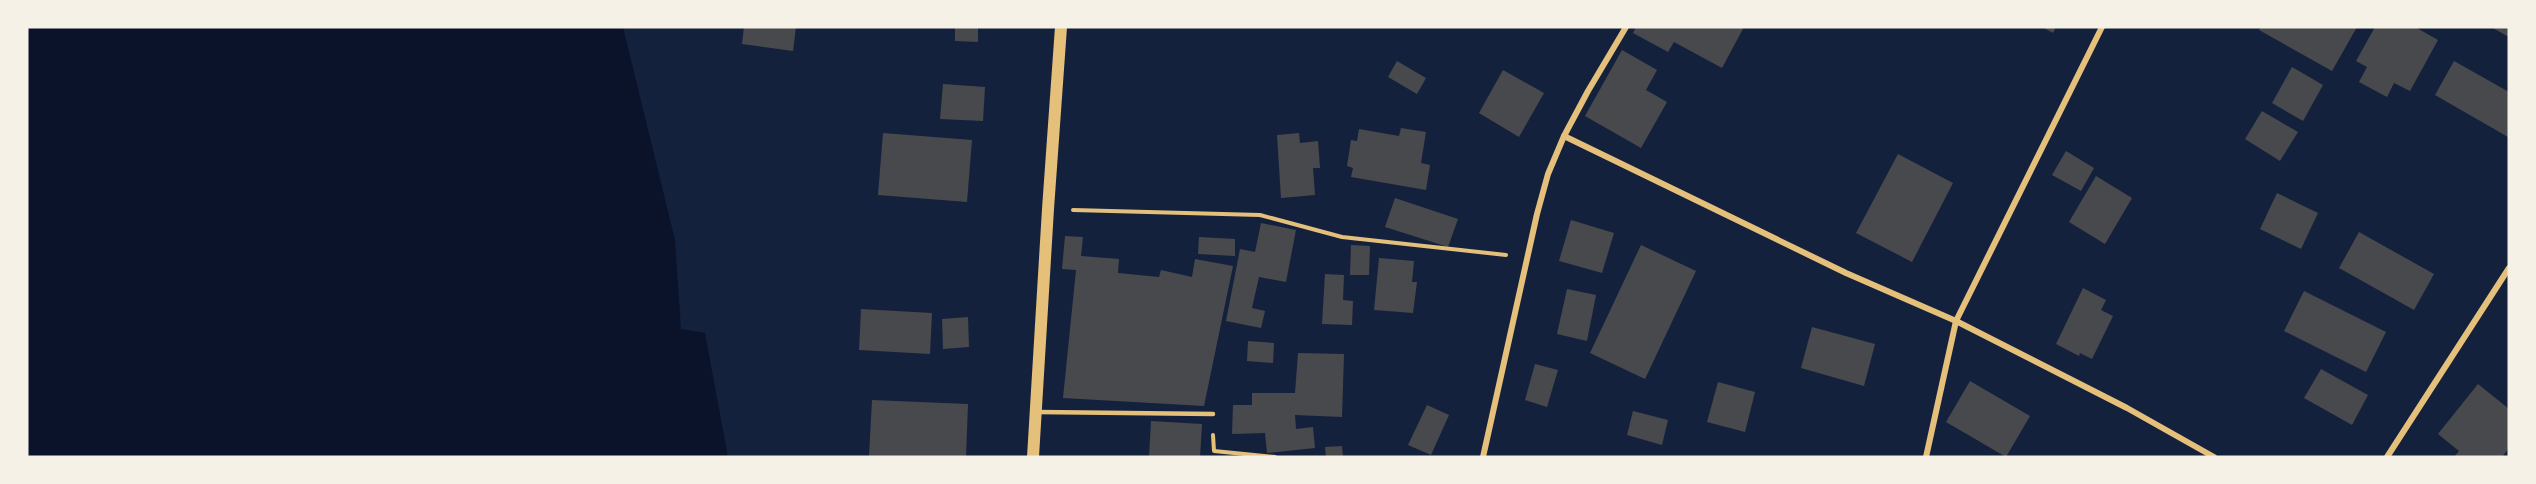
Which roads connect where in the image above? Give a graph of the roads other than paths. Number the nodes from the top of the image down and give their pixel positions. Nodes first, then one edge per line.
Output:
1 (1061, 27) edge
2 (1626, 27) edge
3 (2102, 27) edge
4 (1564, 136) junction
5 (2509, 268) edge
6 (1956, 321) junction
7 (1036, 412) junction
8 (1213, 414) road end
9 (1034, 457) edge
10 (1483, 457) edge
11 (1926, 457) edge
12 (2214, 457) edge
13 (2387, 457) edge

1 - 7 main road
2 - 4 street
3 - 6 street
4 - 6 street
4 - 10 street
5 - 13 street
6 - 11 street
6 - 12 street
7 - 8 lane
7 - 9 main road

